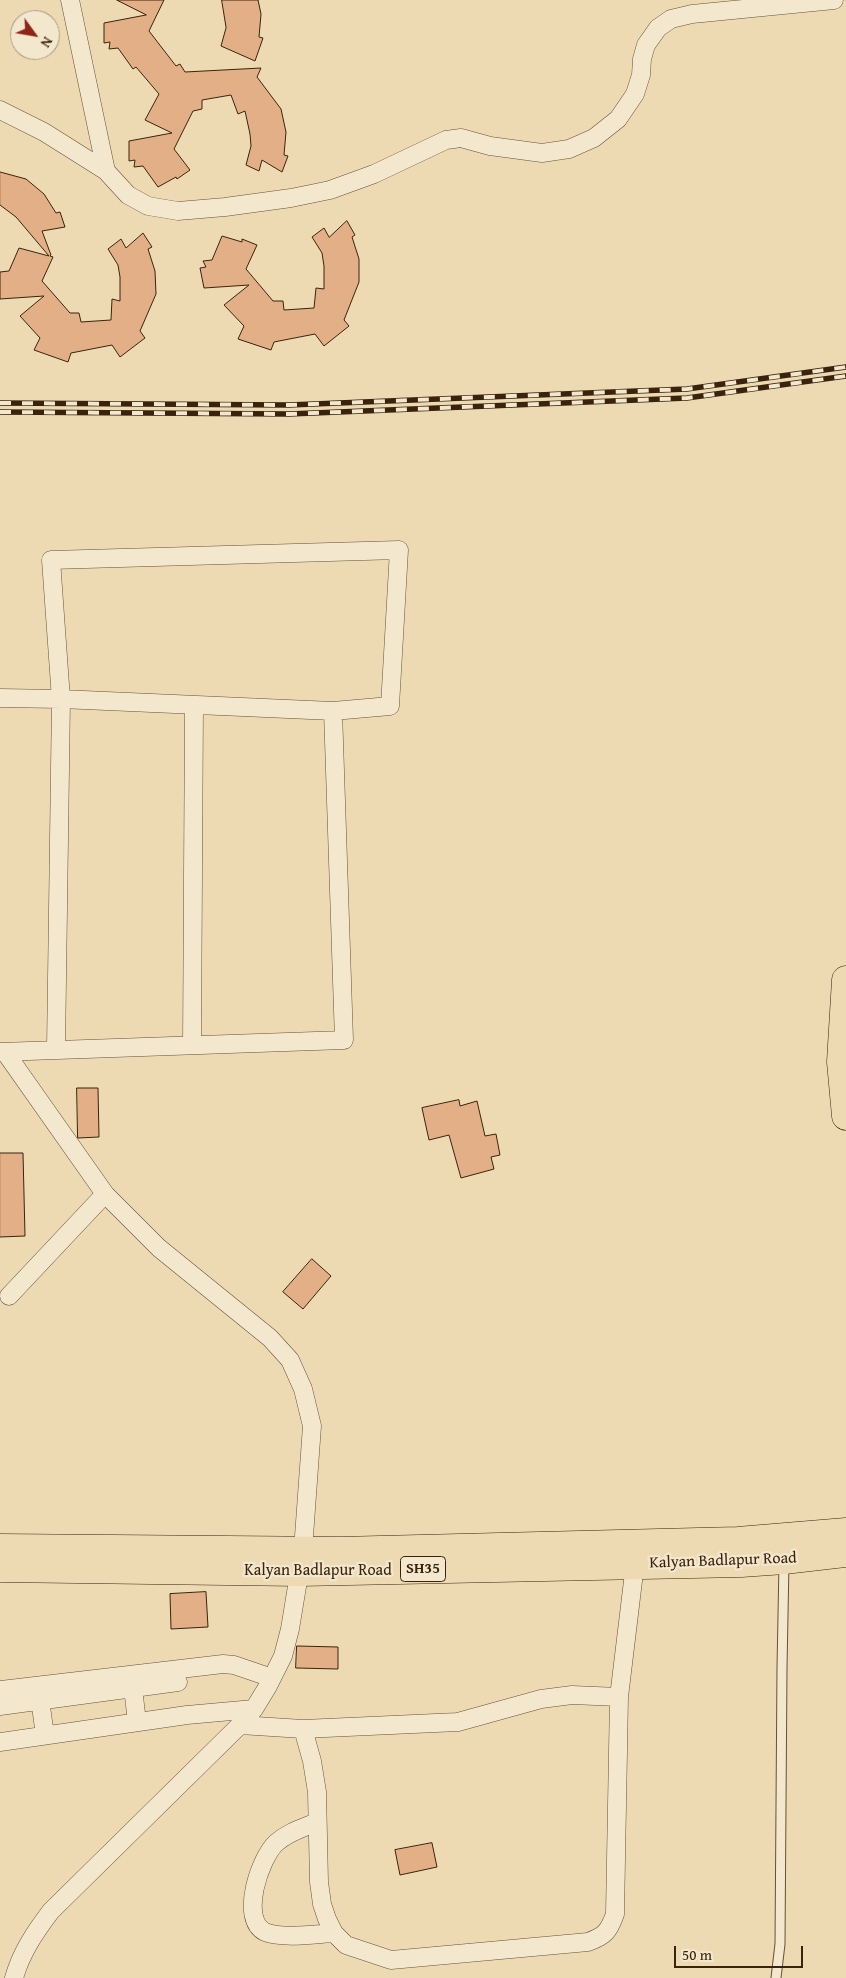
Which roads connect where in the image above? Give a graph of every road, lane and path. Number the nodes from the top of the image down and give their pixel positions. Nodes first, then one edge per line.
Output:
1 (70, 0) edge
2 (834, 0) edge
3 (0, 110) edge
4 (106, 170) junction
5 (0, 698) edge
6 (61, 699) junction
7 (194, 705) junction
8 (333, 711) junction
9 (846, 980) edge
10 (192, 1045) junction
11 (56, 1049) junction
12 (3, 1052) edge
13 (846, 1116) edge
14 (106, 1194) junction
15 (9, 1296) dead end
16 (846, 1532) edge
17 (0, 1548) edge
18 (785, 1549) junction
19 (846, 1553) edge
20 (637, 1554) junction
21 (302, 1561) junction
22 (0, 1568) edge
23 (272, 1678) junction
24 (178, 1682) dead end
25 (133, 1688) junction
26 (0, 1690) edge
27 (619, 1697) junction
28 (40, 1700) junction
29 (0, 1706) edge
30 (254, 1709) junction
31 (137, 1722) junction
32 (240, 1725) junction
33 (303, 1729) junction
34 (45, 1735) junction
35 (0, 1742) edge
36 (317, 1822) junction
37 (334, 1933) junction
38 (14, 1978) edge
39 (776, 1978) edge

1 - 4 street
2 - 4 street
3 - 4 street
5 - 6 street
6 - 7 street
6 - 8 street
6 - 11 street
7 - 8 street
7 - 10 street
8 - 10 street
9 - 13 main road
10 - 11 street
11 - 12 street
12 - 14 street
14 - 15 street
14 - 21 street
16 - 18 main road, Kalyan Badlapur Road / SH35
17 - 21 main road, Kalyan Badlapur Road / SH35
18 - 19 main road, Kalyan Badlapur Road / SH35
18 - 20 main road, Kalyan Badlapur Road / SH35
18 - 39 lane
20 - 21 main road, Kalyan Badlapur Road / SH35
20 - 27 street
21 - 22 main road, Kalyan Badlapur Road / SH35
21 - 23 street
23 - 26 street
23 - 30 street
24 - 25 street
25 - 28 street
25 - 31 street
27 - 33 street
27 - 37 street
28 - 29 street
28 - 34 street
30 - 31 street
30 - 32 street
31 - 34 street
32 - 33 street
32 - 38 street
33 - 36 street
34 - 35 street
36 - 37 street
36 - 37 street

